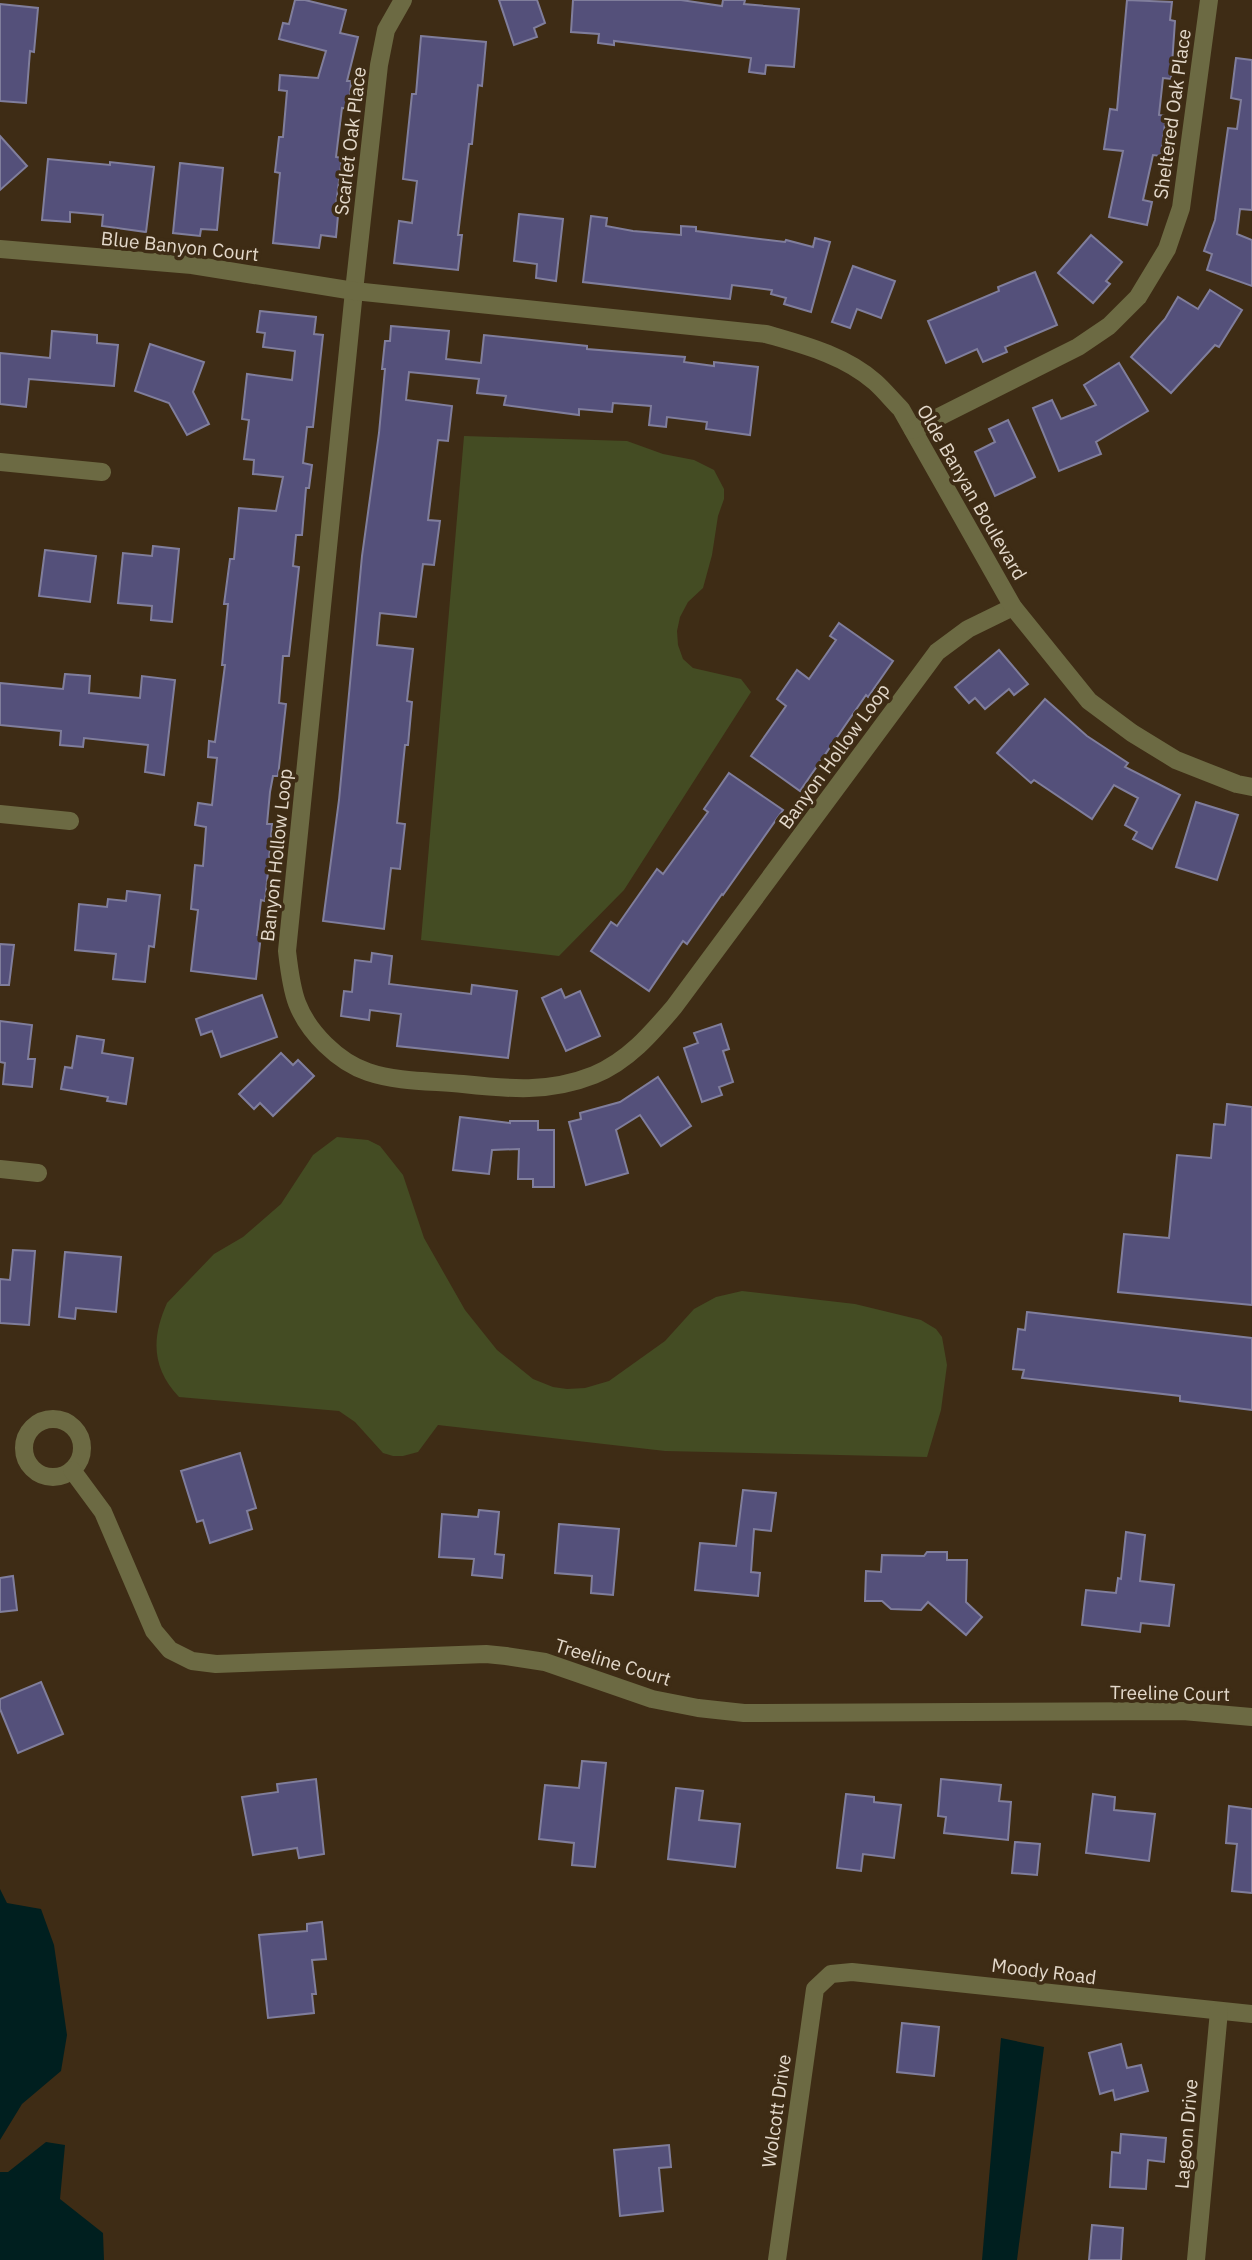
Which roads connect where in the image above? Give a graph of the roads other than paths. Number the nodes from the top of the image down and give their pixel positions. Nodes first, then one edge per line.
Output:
1 (403, 0) edge
2 (1209, 0) edge
3 (0, 249) edge
4 (354, 291) junction
5 (913, 430) junction
6 (0, 462) edge
7 (102, 472) dead end
8 (1013, 607) junction
9 (1252, 787) edge
10 (0, 814) edge
11 (70, 821) dead end
12 (0, 1169) edge
13 (38, 1173) dead end
14 (72, 1470) dead end
15 (1252, 1717) edge
16 (831, 1974) joint
17 (1219, 2011) junction
18 (1252, 2014) edge
19 (777, 2260) edge
20 (1196, 2260) edge

1 - 4 street, Scarlet Oak Place
2 - 5 street, Sheltered Oak Place
3 - 4 street, Blue Banyon Court
4 - 5 street, Olde Banyan Boulevard
4 - 8 street, Banyon Hollow Loop
5 - 8 street, Olde Banyan Boulevard
6 - 7 street
8 - 9 street, Olde Banyan Boulevard
10 - 11 street
12 - 13 street
14 - 15 street, Treeline Court
16 - 17 street, Moody Road
16 - 19 street, Wolcott Drive
17 - 18 street, Moody Road
17 - 20 street, Lagoon Drive

